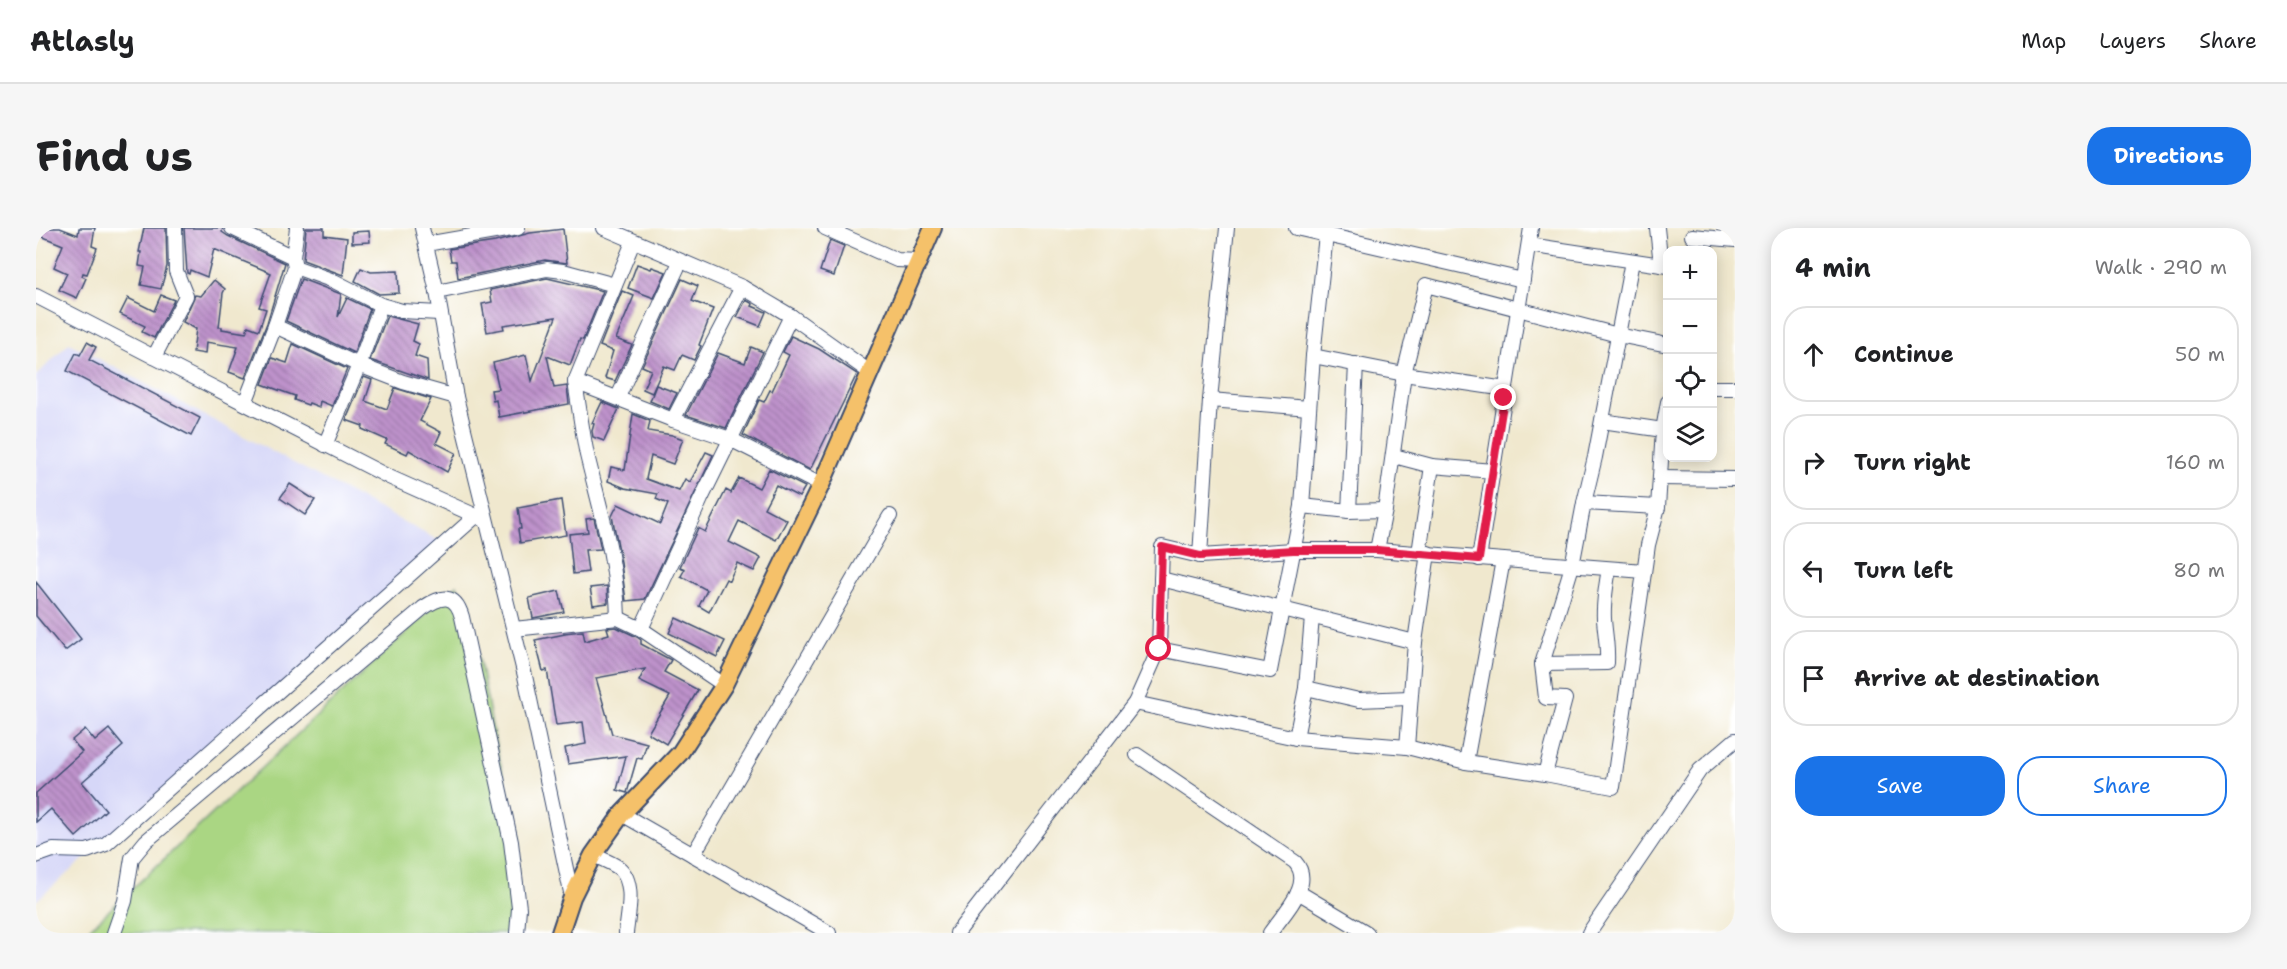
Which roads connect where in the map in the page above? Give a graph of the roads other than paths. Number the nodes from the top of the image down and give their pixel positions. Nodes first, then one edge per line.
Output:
1 (175, 228) edge
2 (232, 228) edge
3 (297, 228) edge
4 (422, 228) edge
5 (518, 228) edge
6 (604, 228) edge
7 (825, 228) edge
8 (933, 228) edge
9 (1227, 228) edge
10 (1296, 228) edge
11 (1532, 228) edge
12 (1657, 228) edge
13 (1319, 232) edge
14 (1692, 238) edge
15 (1735, 240) edge
16 (633, 242) junction
17 (426, 243) junction
18 (1528, 245) junction
19 (1663, 260) edge
20 (919, 261) junction
21 (1632, 261) junction
22 (294, 262) junction
23 (681, 262) junction
24 (1663, 265) edge
25 (1523, 280) junction
26 (615, 285) junction
27 (742, 287) junction
28 (437, 292) junction
29 (36, 296) edge
30 (381, 305) junction
31 (1518, 308) junction
32 (440, 313) junction
33 (791, 316) junction
34 (275, 326) junction
35 (1618, 335) junction
36 (1663, 344) edge
37 (1312, 356) junction
38 (154, 357) junction
39 (1356, 364) junction
40 (359, 365) junction
41 (871, 373) junction
42 (1404, 374) junction
43 (575, 382) junction
44 (1506, 388) junction
45 (1717, 388) edge
46 (1735, 388) edge
47 (456, 397) junction
48 (618, 397) junction
49 (1210, 400) junction
50 (245, 403) junction
51 (1309, 408) junction
52 (673, 420) junction
53 (1602, 421) junction
54 (1663, 430) joint
55 (730, 439) junction
56 (325, 445) junction
57 (1394, 456) junction
58 (1432, 466) junction
59 (1493, 471) junction
60 (1660, 478) junction
61 (1735, 479) edge
62 (821, 486) junction
63 (1584, 503) junction
64 (1302, 506) junction
65 (1658, 507) junction
66 (1385, 510) junction
67 (1349, 511) junction
68 (890, 516) dead end
69 (481, 518) junction
70 (1293, 550) junction
71 (1377, 550) junction
72 (1424, 553) junction
73 (1200, 556) junction
74 (1479, 559) junction
75 (1503, 560) junction
76 (1572, 566) junction
77 (1609, 569) junction
78 (1644, 571) junction
79 (1161, 579) junction
80 (1282, 609) junction
81 (1312, 617) junction
82 (618, 618) junction
83 (640, 629) junction
84 (514, 630) junction
85 (1414, 642) junction
86 (1159, 649) junction
87 (1542, 664) junction
88 (724, 685) junction
89 (1306, 688) junction
90 (1410, 698) junction
91 (1135, 703) junction
92 (1296, 738) junction
93 (1735, 740) edge
94 (1407, 747) junction
95 (1137, 755) dead end
96 (1466, 762) junction
97 (1545, 774) junction
98 (622, 814) junction
99 (594, 855) junction
100 (693, 855) junction
101 (36, 856) edge
102 (1298, 892) junction
103 (572, 897) junction
104 (114, 933) edge
105 (518, 933) edge
106 (560, 933) edge
107 (626, 933) edge
108 (829, 933) edge
109 (957, 933) edge
110 (1270, 933) edge
111 (1367, 933) edge
112 (1589, 933) edge

1 - 38 street
2 - 22 street
3 - 22 street
4 - 17 street
5 - 17 street
6 - 16 street
7 - 20 street
8 - 20 main road
9 - 49 street
10 - 13 street
11 - 18 street
12 - 19 street
13 - 25 street
13 - 37 street
14 - 15 street
16 - 23 street
16 - 26 street
17 - 28 street
18 - 21 street
18 - 25 street
20 - 41 main road
21 - 24 street
21 - 35 street
22 - 30 street
22 - 34 street
23 - 27 street
23 - 48 street
25 - 31 street
26 - 28 street
26 - 43 street
27 - 33 street
27 - 52 street
28 - 32 street
29 - 38 street
30 - 32 street
30 - 40 street
31 - 35 street
31 - 42 street
31 - 44 street
32 - 47 street
33 - 41 street
33 - 55 street
34 - 40 street
34 - 50 street
35 - 36 street
35 - 53 street
37 - 39 street
37 - 51 street
38 - 50 street
39 - 42 street
39 - 67 street
40 - 47 street
40 - 56 street
41 - 62 main road
42 - 44 street
42 - 57 street
43 - 48 street
43 - 82 street
44 - 59 street
45 - 46 street
47 - 69 street
48 - 52 street
49 - 51 street
49 - 73 street
50 - 56 street
51 - 64 street
52 - 55 street
53 - 54 street
53 - 63 street
54 - 60 street
55 - 62 street
55 - 83 street
56 - 69 street
57 - 58 street
57 - 66 street
58 - 59 street
58 - 72 street
59 - 74 street
60 - 61 street
60 - 65 street
62 - 88 main road
63 - 65 street
63 - 76 street
64 - 67 street
64 - 70 street
65 - 78 street
66 - 67 street
66 - 71 street
68 - 100 street
69 - 84 street
69 - 101 street
70 - 71 street
70 - 73 street
70 - 80 street
71 - 72 street
72 - 74 street
72 - 85 street
73 - 79 street
74 - 75 street
75 - 76 street
75 - 96 street
76 - 77 street
76 - 87 street
77 - 78 street
77 - 87 street
78 - 97 street
79 - 80 street
79 - 86 street
80 - 81 street
80 - 86 street
81 - 85 street
81 - 89 street
82 - 83 street
82 - 84 street
83 - 88 street
84 - 103 street
85 - 90 street
86 - 91 street
87 - 97 street
88 - 98 main road
89 - 90 street
89 - 92 street
90 - 94 street
91 - 92 street
91 - 109 street
92 - 94 street
93 - 112 street
94 - 96 street
95 - 102 street
96 - 97 street
98 - 99 main road
98 - 100 street
99 - 103 main road
99 - 107 street
100 - 108 street
102 - 110 street
102 - 111 street
103 - 106 main road
104 - 105 street

